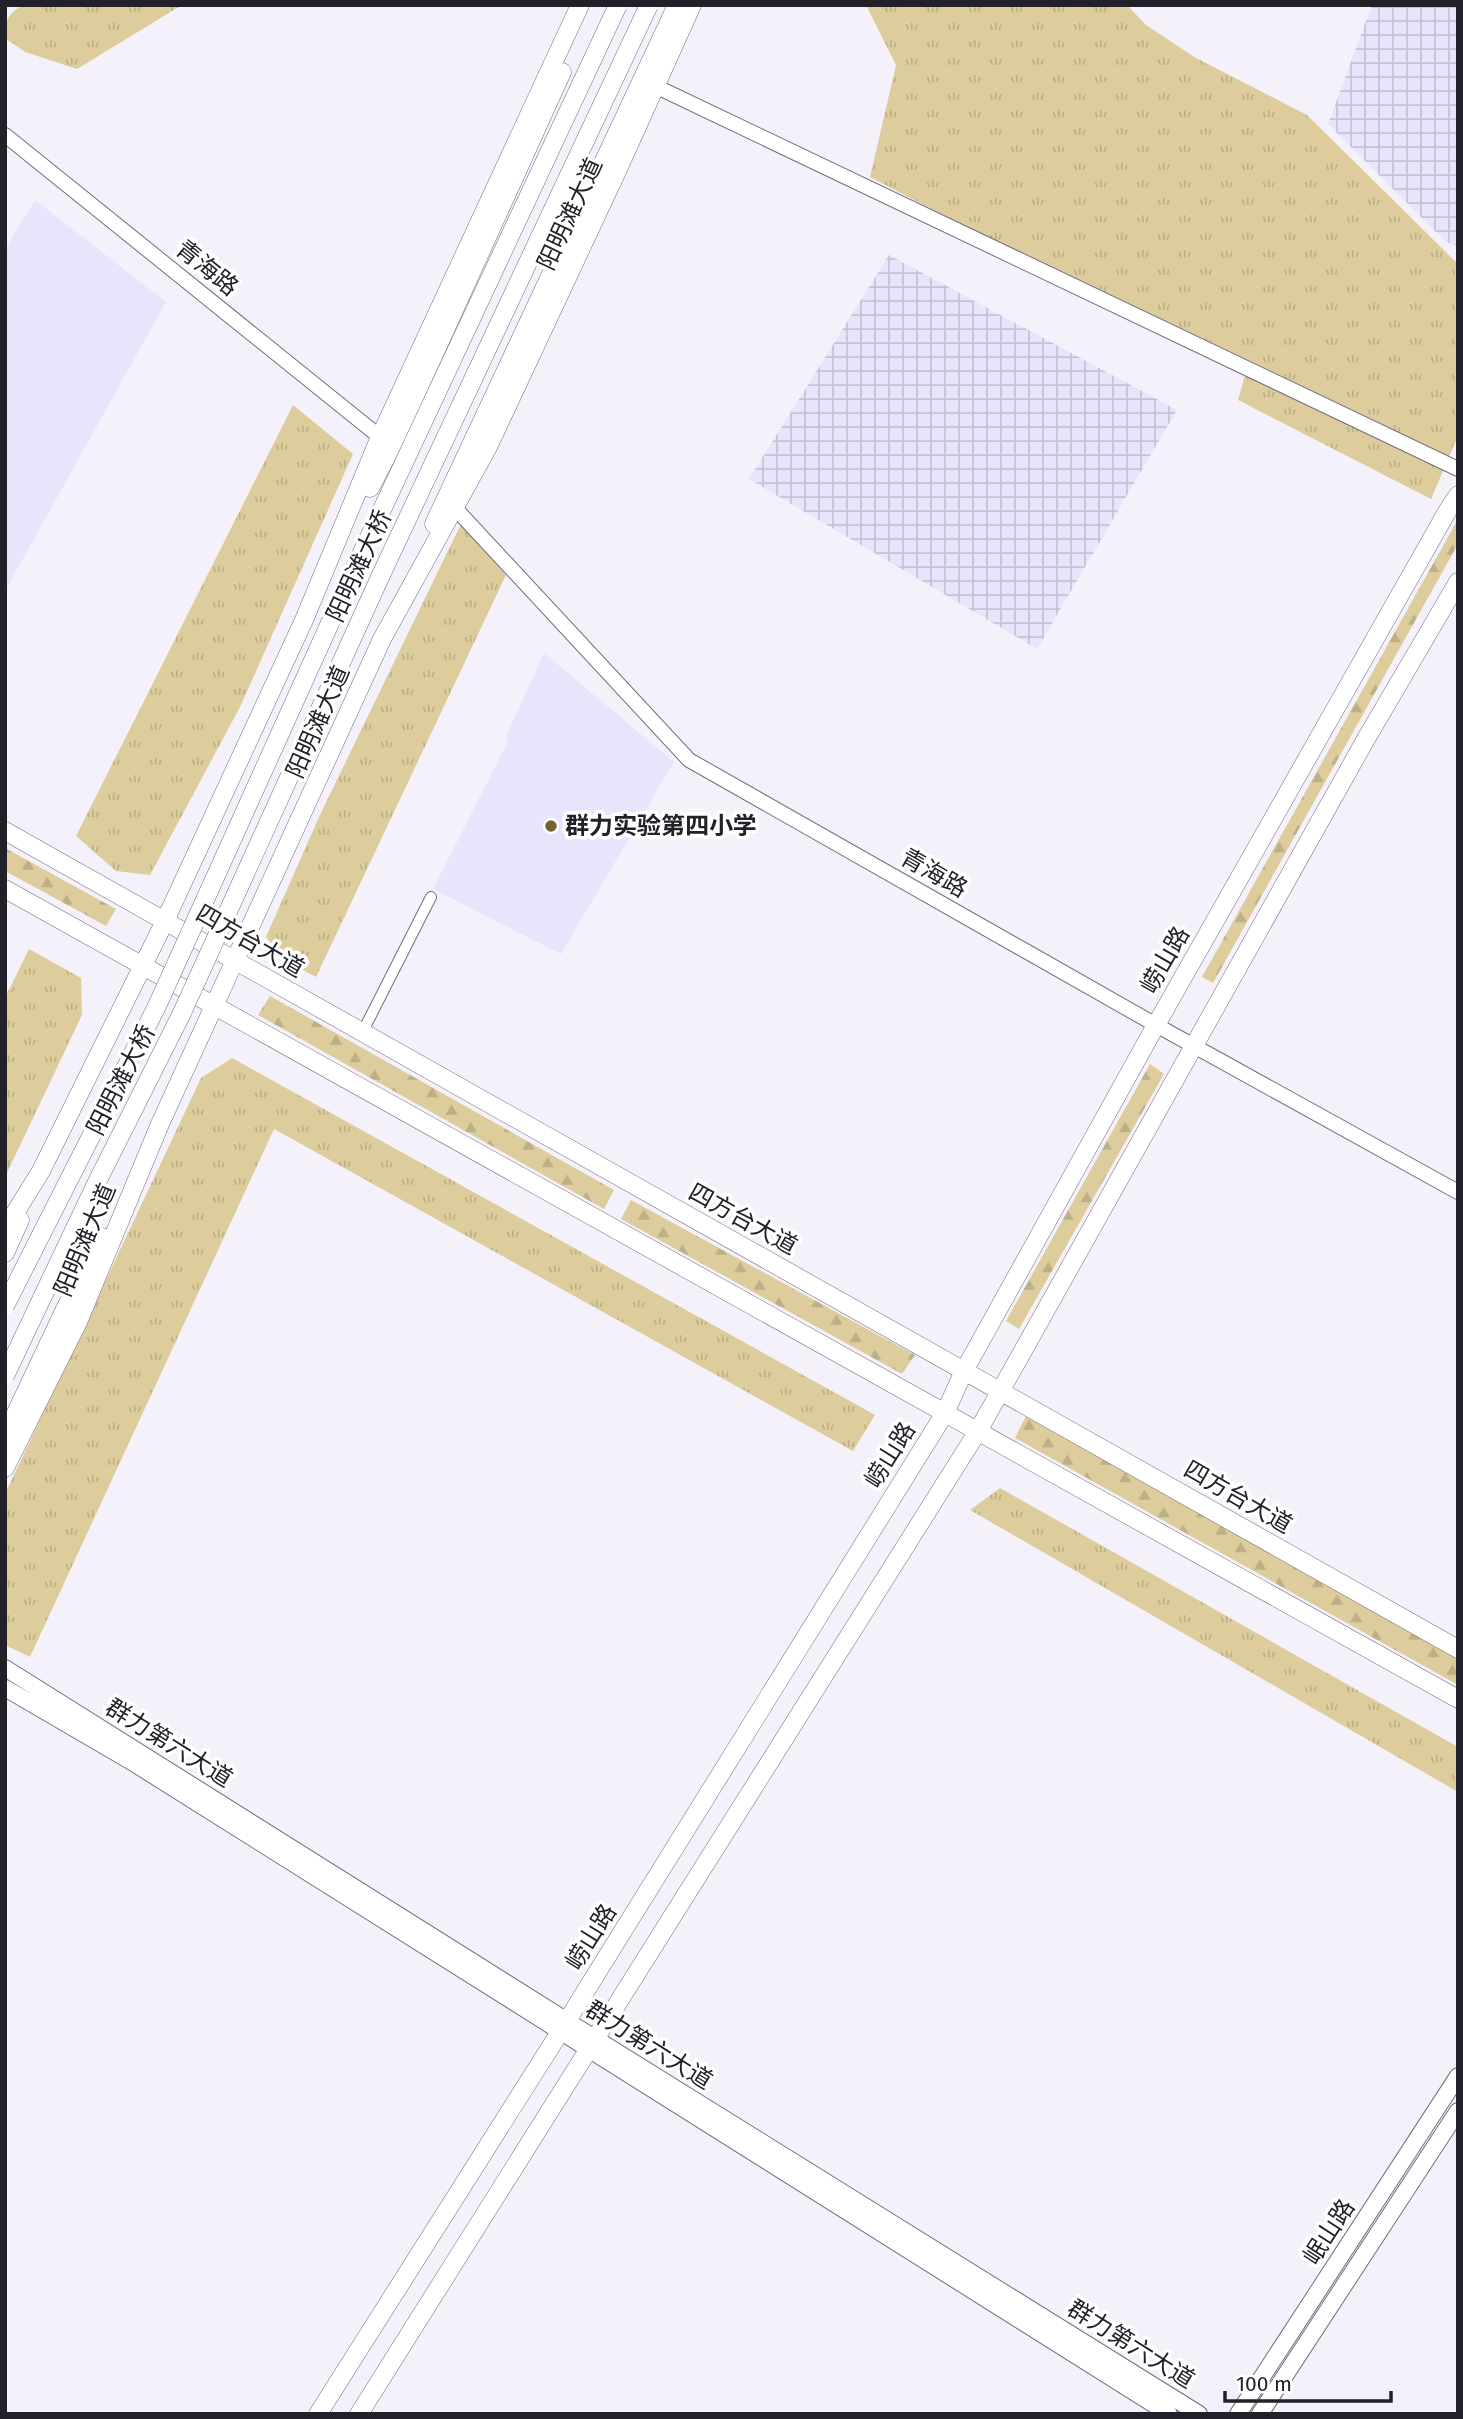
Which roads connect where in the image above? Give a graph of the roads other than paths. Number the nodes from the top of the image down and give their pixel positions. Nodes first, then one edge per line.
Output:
1 (580, 5) edge
2 (593, 5) edge
3 (618, 5) edge
4 (649, 5) edge
5 (677, 5) edge
6 (692, 5) edge
7 (654, 86) junction
8 (5, 135) edge
9 (380, 436) junction
10 (1458, 469) edge
11 (1458, 495) edge
12 (455, 508) junction
13 (1458, 582) edge
14 (308, 608) junction
15 (383, 639) junction
16 (5, 831) edge
17 (5, 889) edge
18 (431, 897) dead end
19 (165, 921) junction
20 (236, 962) junction
21 (141, 967) junction
22 (214, 1007) junction
23 (1156, 1025) junction
24 (362, 1033) junction
25 (1194, 1046) junction
26 (160, 1124) junction
27 (41, 1171) junction
28 (1458, 1192) edge
29 (5, 1229) edge
30 (5, 1253) edge
31 (5, 1306) edge
32 (964, 1371) junction
33 (5, 1376) edge
34 (1000, 1390) junction
35 (945, 1413) junction
36 (978, 1431) junction
37 (5, 1436) edge
38 (5, 1468) edge
39 (1458, 1649) edge
40 (5, 1668) edge
41 (5, 1688) edge
42 (1458, 1699) edge
43 (563, 2026) junction
44 (591, 2043) junction
45 (1458, 2076) edge
46 (1458, 2111) edge
47 (318, 2414) edge
48 (359, 2414) edge
49 (1169, 2414) edge
50 (1199, 2414) edge
51 (1238, 2414) edge
52 (1260, 2414) edge

1 - 9 main road
2 - 14 main road
3 - 31 main road, 阳明滩大桥, bridge
4 - 33 main road, 阳明滩大桥, bridge
5 - 15 main road
6 - 7 main road, 阳明滩大道
7 - 10 street
7 - 12 main road, 阳明滩大道
8 - 9 street, 青海路
9 - 14 main road
11 - 23 main road, 崂山路
12 - 15 main road, 阳明滩大道
12 - 23 street, 青海路
13 - 25 main road
14 - 19 main road
15 - 20 main road, 阳明滩大道
16 - 19 main road, 四方台大道
17 - 21 main road
18 - 24 street
19 - 20 main road, 四方台大道
19 - 21 main road
20 - 22 main road, 阳明滩大道
20 - 24 main road, 四方台大道
21 - 22 main road
21 - 27 main road
22 - 26 main road, 阳明滩大道
22 - 35 main road
23 - 25 street, 青海路
23 - 32 main road, 崂山路
24 - 32 main road, 四方台大道
25 - 28 street, 青海路
25 - 34 main road
26 - 37 main road
26 - 38 main road, 阳明滩大道
27 - 29 main road
27 - 30 main road
32 - 34 main road, 四方台大道
32 - 35 main road, 崂山路
34 - 36 main road
34 - 39 main road, 四方台大道
35 - 36 main road
35 - 43 main road, 崂山路
36 - 42 main road
36 - 44 main road
40 - 43 main road, 群力第六大道
41 - 43 main road, 群力第六大道
43 - 44 main road, 群力第六大道
43 - 47 main road, 崂山路
44 - 48 main road
44 - 49 main road, 群力第六大道
44 - 50 main road, 群力第六大道
45 - 51 main road, 岷山路
46 - 52 main road, 岷山路

